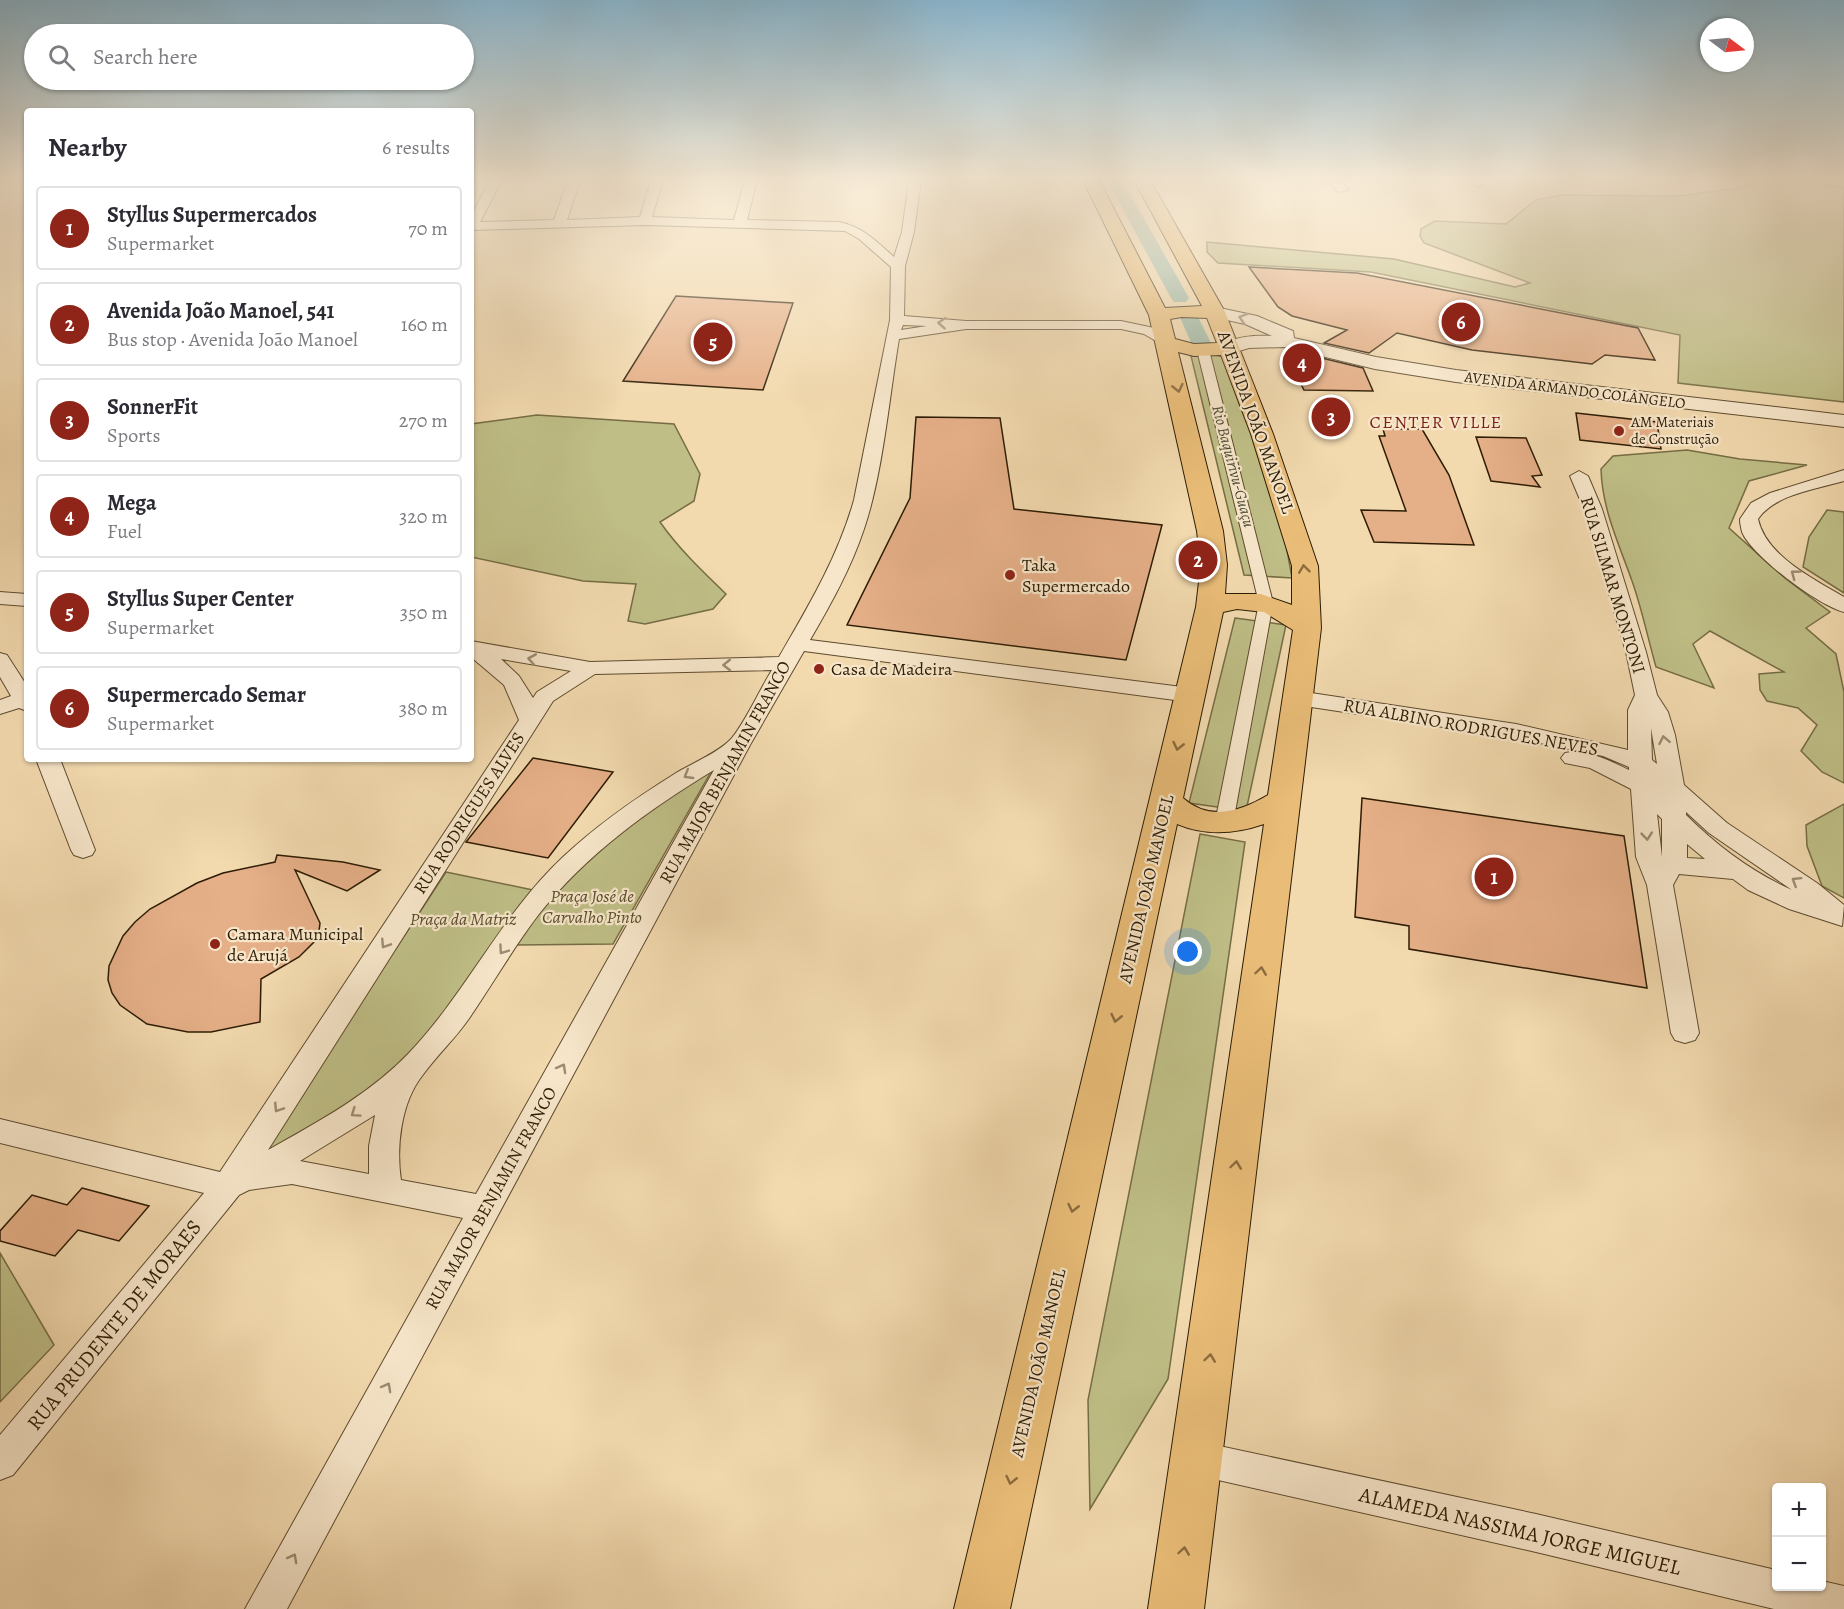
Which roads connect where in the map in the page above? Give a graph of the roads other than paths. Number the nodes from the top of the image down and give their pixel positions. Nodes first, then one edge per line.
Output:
1 (881, 255) edge
2 (901, 255) edge
3 (1129, 255) edge
4 (1184, 255) edge
5 (898, 266) junction
6 (1215, 312) junction
7 (1159, 315) junction
8 (1121, 325) junction
9 (894, 328) junction
10 (1168, 344) junction
11 (1309, 345) junction
12 (1229, 348) junction
13 (1203, 350) junction
14 (1844, 421) edge
15 (1844, 475) edge
16 (1579, 476) dead end
17 (0, 598) edge
18 (24, 600) edge
19 (1266, 603) junction
20 (1844, 606) edge
21 (1210, 607) junction
22 (1307, 628) junction
23 (796, 644) junction
24 (474, 649) edge
25 (474, 650) edge
26 (0, 659) edge
27 (786, 663) junction
28 (590, 668) junction
29 (1190, 695) junction
30 (1646, 695) junction
31 (24, 699) edge
32 (24, 702) edge
33 (1297, 704) junction
34 (0, 707) edge
35 (530, 719) junction
36 (739, 745) junction
37 (49, 762) edge
38 (1641, 775) junction
39 (1673, 789) junction
40 (1166, 800) junction
41 (1284, 800) junction
42 (1674, 820) junction
43 (1224, 823) junction
44 (83, 850) dead end
45 (1740, 873) junction
46 (1666, 876) junction
47 (1843, 918) edge
48 (1685, 1034) dead end
49 (416, 1063) junction
50 (0, 1131) edge
51 (228, 1186) junction
52 (387, 1190) junction
53 (485, 1209) junction
54 (1196, 1458) junction
55 (0, 1463) edge
56 (1844, 1606) edge
57 (265, 1609) edge
58 (982, 1609) edge
59 (1176, 1609) edge

1 - 5 street
2 - 5 street, RUA MAJOR BENJAMIN FRANCO
3 - 7 main road, AVENIDA JOÃO MANOEL
4 - 6 main road, AVENIDA JOÃO MANOEL
5 - 9 street, RUA MAJOR BENJAMIN FRANCO
6 - 7 main road
11 -> 6 street
6 - 12 main road, AVENIDA JOÃO MANOEL
7 - 8 street
7 - 10 main road, AVENIDA JOÃO MANOEL
8 - 9 street
8 - 10 street
9 - 23 street, RUA MAJOR BENJAMIN FRANCO
10 - 13 main road
10 -> 21 main road, AVENIDA JOÃO MANOEL
11 - 12 street
11 - 14 street, AVENIDA ARMANDO COLÂNGELO
12 - 13 main road
22 -> 12 main road, AVENIDA JOÃO MANOEL
13 - 19 street
20 -> 15 street
16 - 30 street, RUA SILMAR MONTONI
17 - 18 street
19 - 21 main road
19 - 22 main road
19 - 43 street
21 - 29 main road, AVENIDA JOÃO MANOEL
22 - 33 main road, AVENIDA JOÃO MANOEL
23 - 27 street, RUA MAJOR BENJAMIN FRANCO
23 - 29 street
28 -> 24 street
25 - 35 street
26 - 31 street
27 -> 28 street
27 - 36 street, RUA MAJOR BENJAMIN FRANCO
28 - 35 street, RUA RODRIGUES ALVES
29 -> 40 main road, AVENIDA JOÃO MANOEL
30 - 38 street, RUA SILMAR MONTONI
39 -> 30 street, RUA SILMAR MONTONI
32 - 34 street
33 - 38 street, RUA ALBINO RODRIGUES NEVES
33 - 41 main road, AVENIDA JOÃO MANOEL
35 -> 51 street, RUA RODRIGUES ALVES
36 -> 49 street
53 -> 36 street, RUA MAJOR BENJAMIN FRANCO
37 - 44 street
38 - 39 street, RUA ALBINO RODRIGUES NEVES
38 - 42 street, RUA ALBINO RODRIGUES NEVES
38 -> 46 street, RUA SILMAR MONTONI
39 - 42 street, RUA SILMAR MONTONI
47 -> 39 street, RUA ALBINO RODRIGUES NEVES
40 - 43 main road
40 -> 58 main road, AVENIDA JOÃO MANOEL
41 - 43 main road
54 -> 41 main road, AVENIDA JOÃO MANOEL
42 - 45 street, RUA ALBINO RODRIGUES NEVES
42 - 46 street, RUA SILMAR MONTONI
45 - 46 street
45 - 47 street, RUA ALBINO RODRIGUES NEVES
46 - 48 street
49 -> 51 street
49 - 52 street
50 - 51 street
51 - 52 street
51 - 55 street, RUA PRUDENTE DE MORAES
52 - 53 street
57 -> 53 street, RUA MAJOR BENJAMIN FRANCO
54 - 56 street, ALAMEDA NASSIMA JORGE MIGUEL
59 -> 54 main road, AVENIDA JOÃO MANOEL

